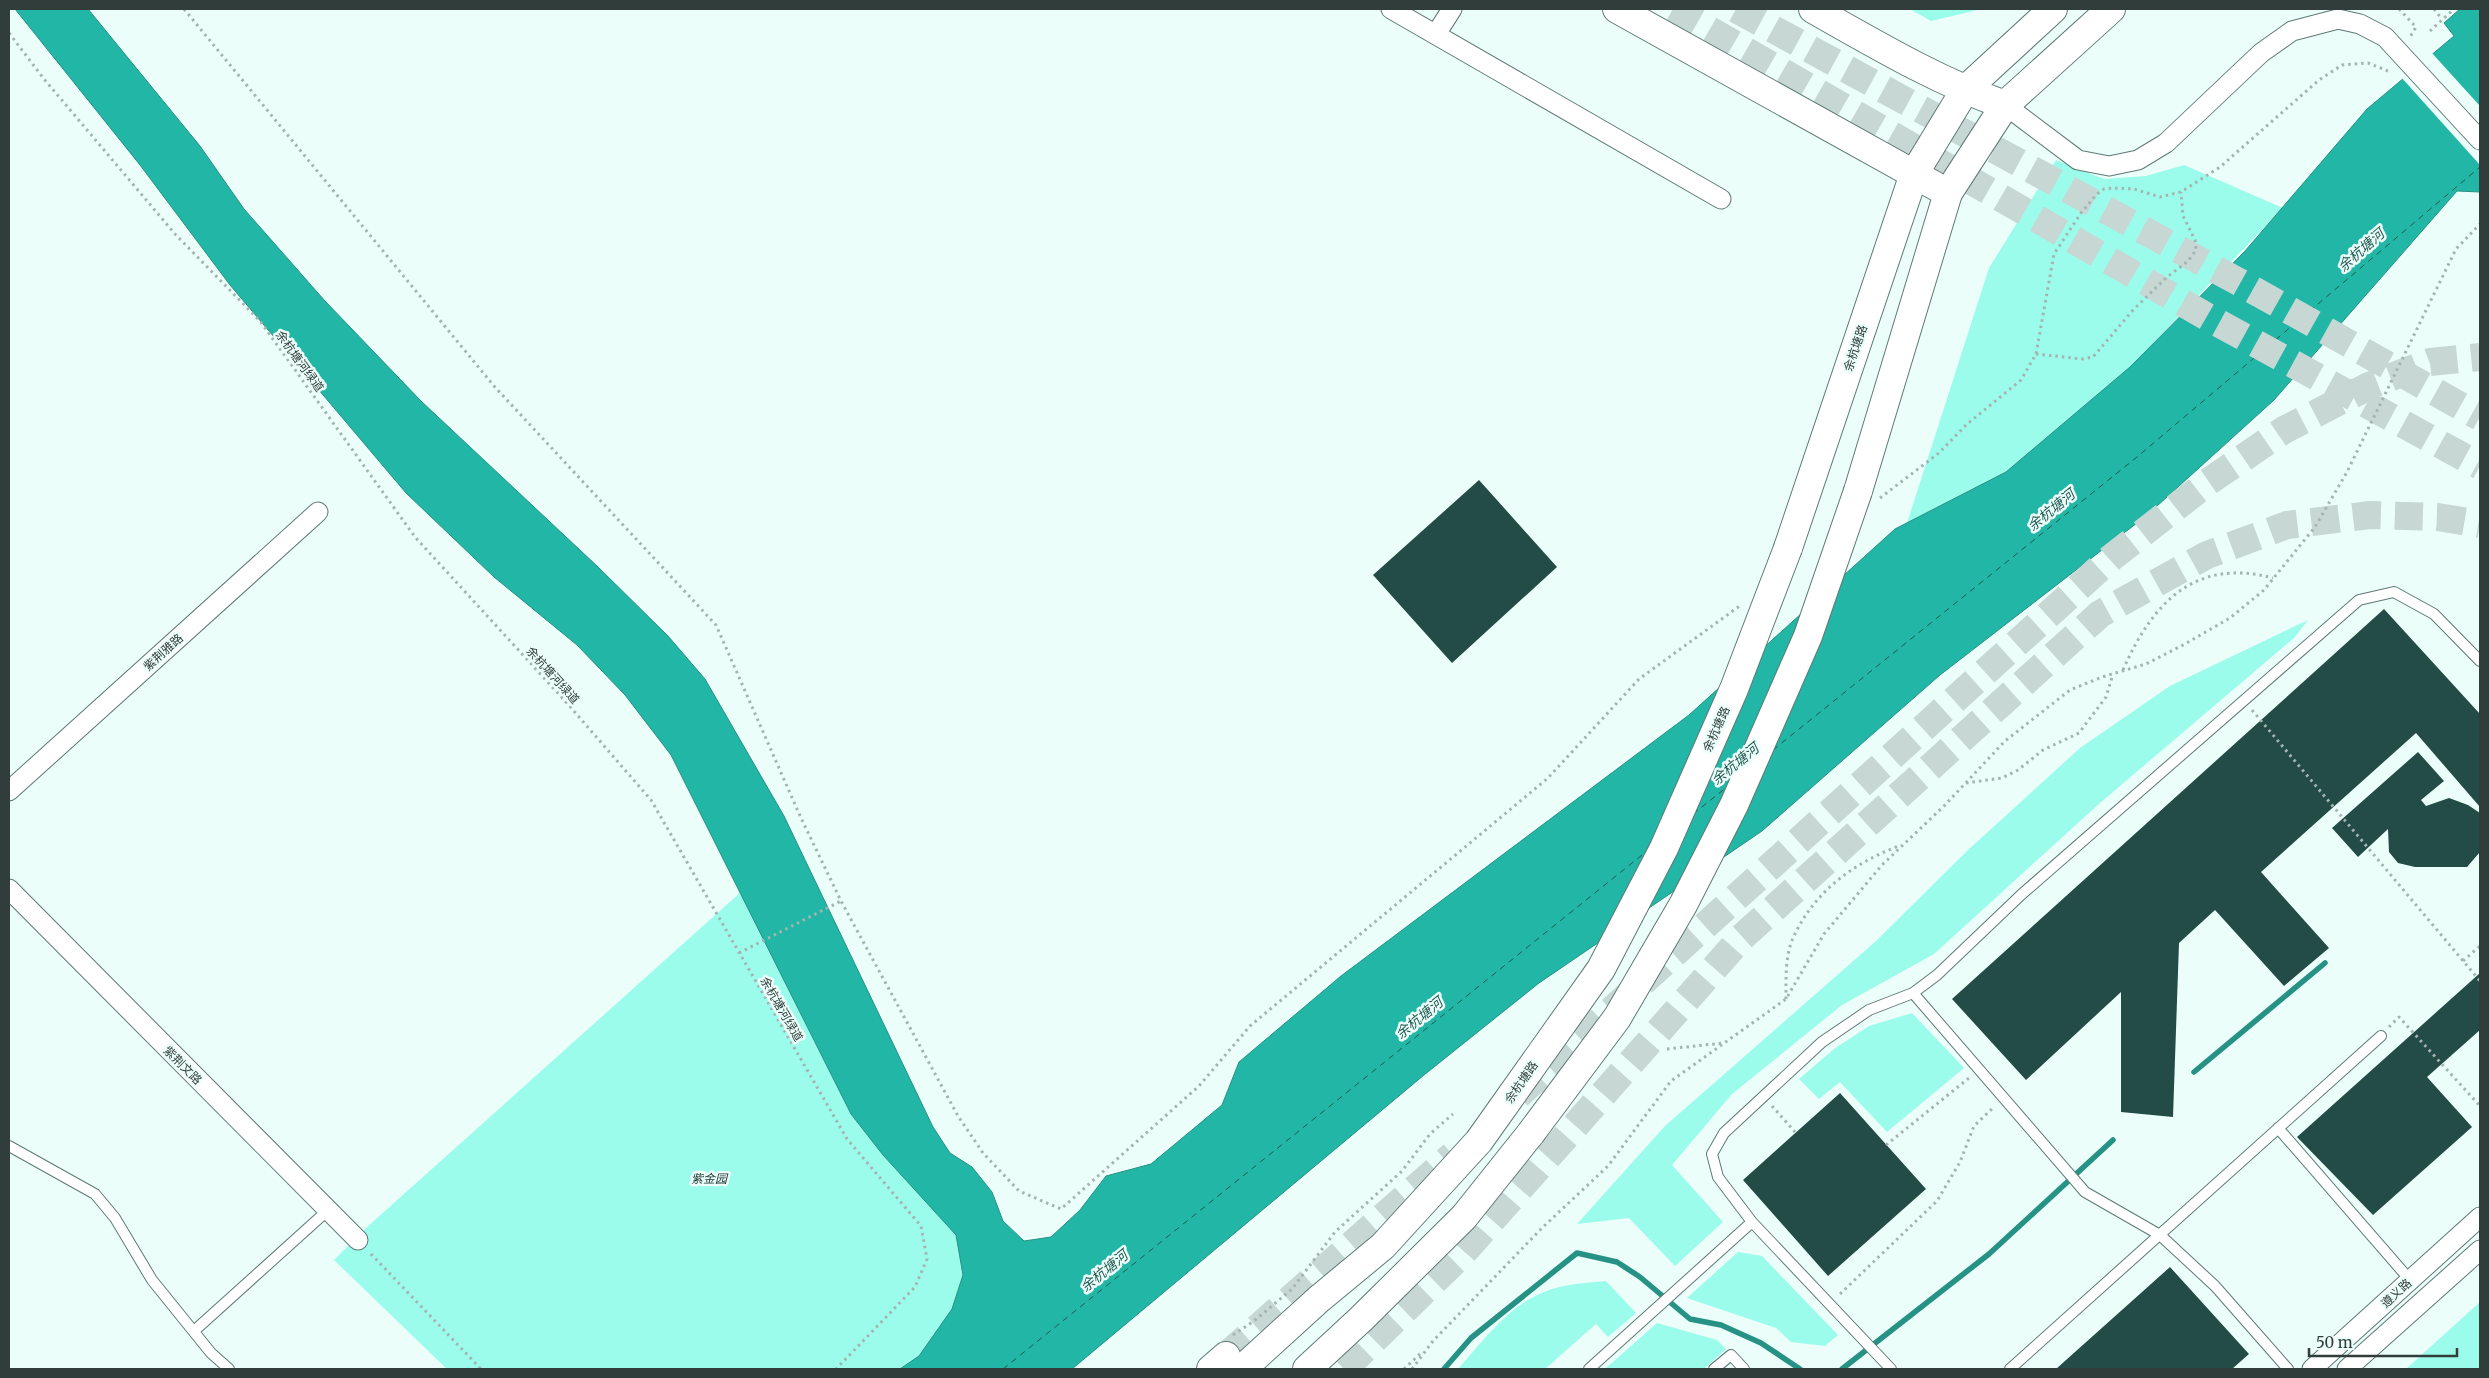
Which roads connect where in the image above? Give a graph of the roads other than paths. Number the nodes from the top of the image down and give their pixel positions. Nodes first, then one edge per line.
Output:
1 (1391, 9) edge
2 (1452, 9) edge
3 (1617, 9) edge
4 (1812, 9) edge
5 (2053, 9) edge
6 (2111, 9) edge
7 (1436, 34) junction
8 (1965, 90) junction
9 (2005, 104) junction
10 (2480, 140) edge
11 (1914, 174) junction
12 (1948, 193) junction
13 (1721, 199) dead end
14 (318, 512) dead end
15 (2480, 661) edge
16 (9, 791) edge
17 (9, 889) edge
18 (1912, 993) junction
19 (2381, 1036) road end
20 (2278, 1128) junction
21 (9, 1146) edge
22 (327, 1211) junction
23 (2480, 1217) edge
24 (1752, 1222) junction
25 (2160, 1235) junction
26 (358, 1240) road end
27 (2480, 1250) edge
28 (2410, 1280) junction
29 (2388, 1300) junction
30 (2403, 1318) junction
31 (194, 1332) junction
32 (1227, 1358) edge
33 (1888, 1366) edge
34 (229, 1369) edge
35 (1307, 1369) edge
36 (1589, 1369) edge
37 (1714, 1369) edge
38 (1744, 1369) edge
39 (2010, 1369) edge
40 (2288, 1369) edge
41 (2312, 1369) edge
42 (2347, 1369) edge

1 - 7 street
2 - 7 street
3 - 11 main road
4 - 8 main road
5 - 8 main road, 余杭塘路
6 - 9 main road
7 - 13 street
8 - 9 main road
8 - 11 main road, 余杭塘路
9 - 10 street
9 - 12 main road
11 - 12 main road
11 - 32 main road, 余杭塘路, bridge
12 - 35 main road, bridge
14 - 16 street, 紫荆雅路
15 - 18 lane
17 - 22 street, 紫荆文路
18 - 24 lane
18 - 25 lane
19 - 20 lane
20 - 25 lane
20 - 28 lane
21 - 31 lane
22 - 26 street, 紫荆文路
22 - 31 lane
23 - 28 street, 遵义路
24 - 33 lane
24 - 36 lane
25 - 39 lane
25 - 40 lane
27 - 30 street, 遵义路
28 - 29 street, 遵义路
29 - 30 street
29 - 41 street, 遵义路
30 - 42 street, 遵义路
31 - 34 lane
37 - 38 lane

